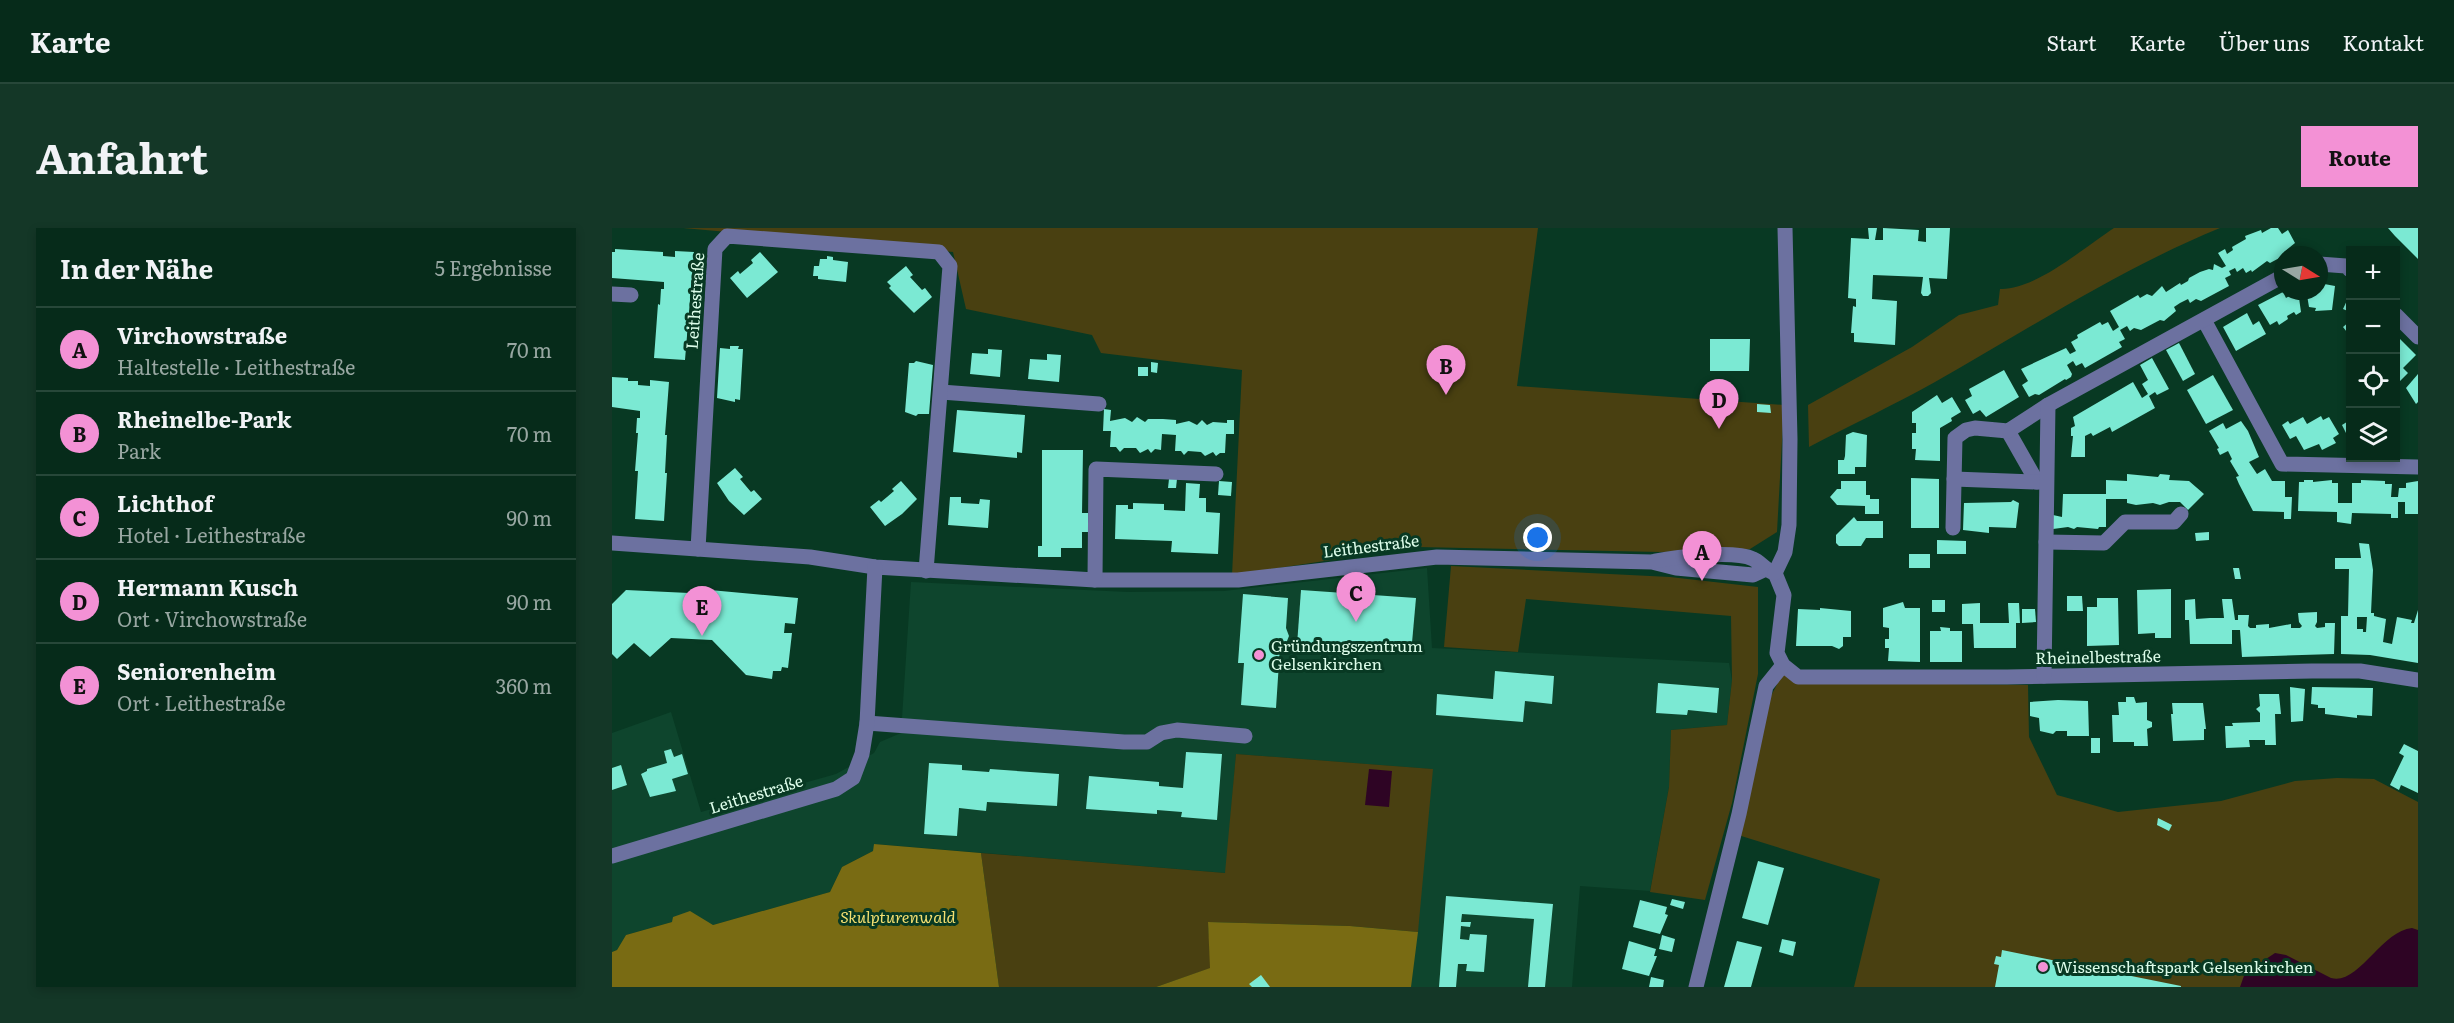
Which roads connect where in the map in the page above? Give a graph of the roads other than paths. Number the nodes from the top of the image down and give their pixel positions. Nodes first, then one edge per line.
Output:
1 (1785, 228) edge
2 (2328, 265) edge
3 (2346, 266) edge
4 (2274, 281) edge
5 (612, 294) edge
6 (631, 295) dead end
7 (2400, 319) edge
8 (2204, 320) junction
9 (2418, 337) edge
10 (941, 392) junction
11 (1099, 404) dead end
12 (2048, 405) junction
13 (2008, 431) junction
14 (2418, 466) edge
15 (1216, 474) dead end
16 (1954, 479) junction
17 (2041, 482) junction
18 (2181, 514) dead end
19 (1953, 528) dead end
20 (612, 543) edge
21 (2046, 543) junction
22 (698, 549) junction
23 (875, 567) junction
24 (926, 571) junction
25 (1771, 571) junction
26 (1095, 580) junction
27 (1783, 665) junction
28 (2044, 676) junction
29 (2418, 680) edge
30 (867, 723) junction
31 (1245, 736) dead end
32 (612, 856) edge
33 (1696, 987) edge

1 - 25 street
2 - 3 street
4 - 8 street
5 - 6 street
7 - 9 street
8 - 12 street
8 - 14 street
10 - 11 street
10 - 22 street, Leithestraße
10 - 24 street, Leithestraße
12 - 13 street
12 - 17 street
13 - 16 street
13 - 17 street
15 - 26 street
16 - 17 street
16 - 19 street
17 - 21 street
18 - 21 street
20 - 22 street, Leithestraße
21 - 28 street
22 - 23 street, Leithestraße
23 - 24 street, Leithestraße
23 - 30 street, Leithestraße
24 - 26 street, Leithestraße
25 - 26 street, Leithestraße
25 - 27 street
27 - 28 street, Rheinelbestraße
27 - 33 street
28 - 29 street, Rheinelbestraße
30 - 31 street
30 - 32 street, Leithestraße

